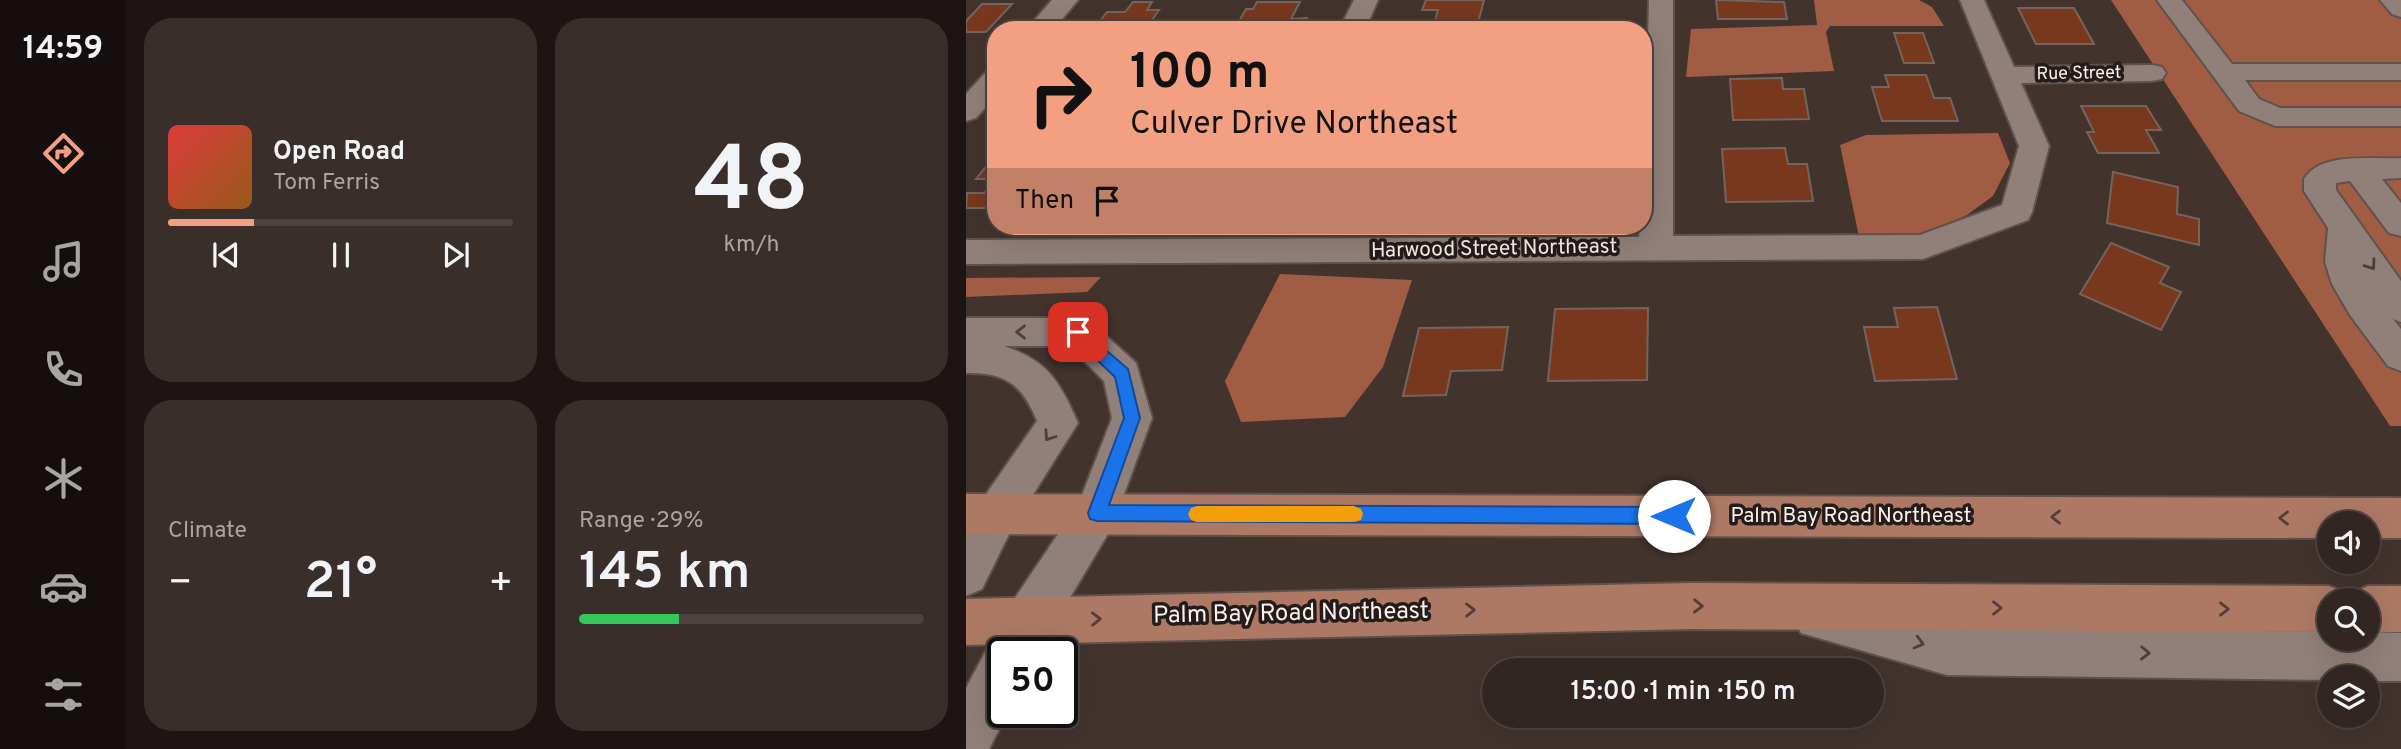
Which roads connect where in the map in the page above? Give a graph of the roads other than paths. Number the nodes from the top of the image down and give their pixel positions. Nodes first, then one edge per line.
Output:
1 (1066, 0) edge
2 (1366, 0) edge
3 (1661, 0) edge
4 (1972, 0) edge
5 (2169, 0) edge
6 (2392, 0) edge
7 (2401, 9) edge
8 (1047, 21) edge
9 (1356, 21) edge
10 (2222, 72) junction
11 (2401, 72) edge
12 (2152, 73) dead end
13 (2006, 75) junction
14 (987, 88) edge
15 (966, 112) edge
16 (2371, 117) junction
17 (2401, 117) edge
18 (2401, 152) edge
19 (2401, 168) edge
20 (2357, 169) junction
21 (2401, 225) edge
22 (2345, 227) junction
23 (1254, 239) edge
24 (1656, 248) junction
25 (966, 252) edge
26 (2401, 308) edge
27 (966, 332) edge
28 (2401, 356) edge
29 (966, 358) edge
30 (1097, 513) junction
31 (981, 514) edge
32 (2401, 518) edge
33 (966, 574) edge
34 (1782, 607) junction
35 (2317, 609) edge
36 (2380, 609) edge
37 (2401, 609) edge
38 (966, 622) edge
39 (1019, 636) edge
40 (2401, 657) edge
41 (987, 700) edge
42 (966, 741) edge

1 - 8 street
2 - 9 street
3 - 24 street
4 - 13 street
5 - 10 street
6 - 7 street
10 - 11 street
10 - 16 street
12 - 13 street, Rue Street
13 - 24 street, Harwood Street Northeast
14 - 15 street
16 - 17 street
16 - 18 street
19 - 20 street
20 - 21 street
20 - 22 street
22 -> 26 street
22 - 28 street
23 - 24 street, Harwood Street Northeast
23 - 25 street, Harwood Street Northeast
30 -> 27 street
29 -> 31 street
30 - 31 main road, Palm Bay Road Northeast
32 -> 30 main road, Palm Bay Road Northeast
30 - 39 street
31 - 33 street
34 -> 35 main road, Palm Bay Road Northeast
39 -> 34 main road, Palm Bay Road Northeast
34 -> 40 street
36 - 37 main road
38 - 39 main road, Palm Bay Road Northeast
41 - 42 street

